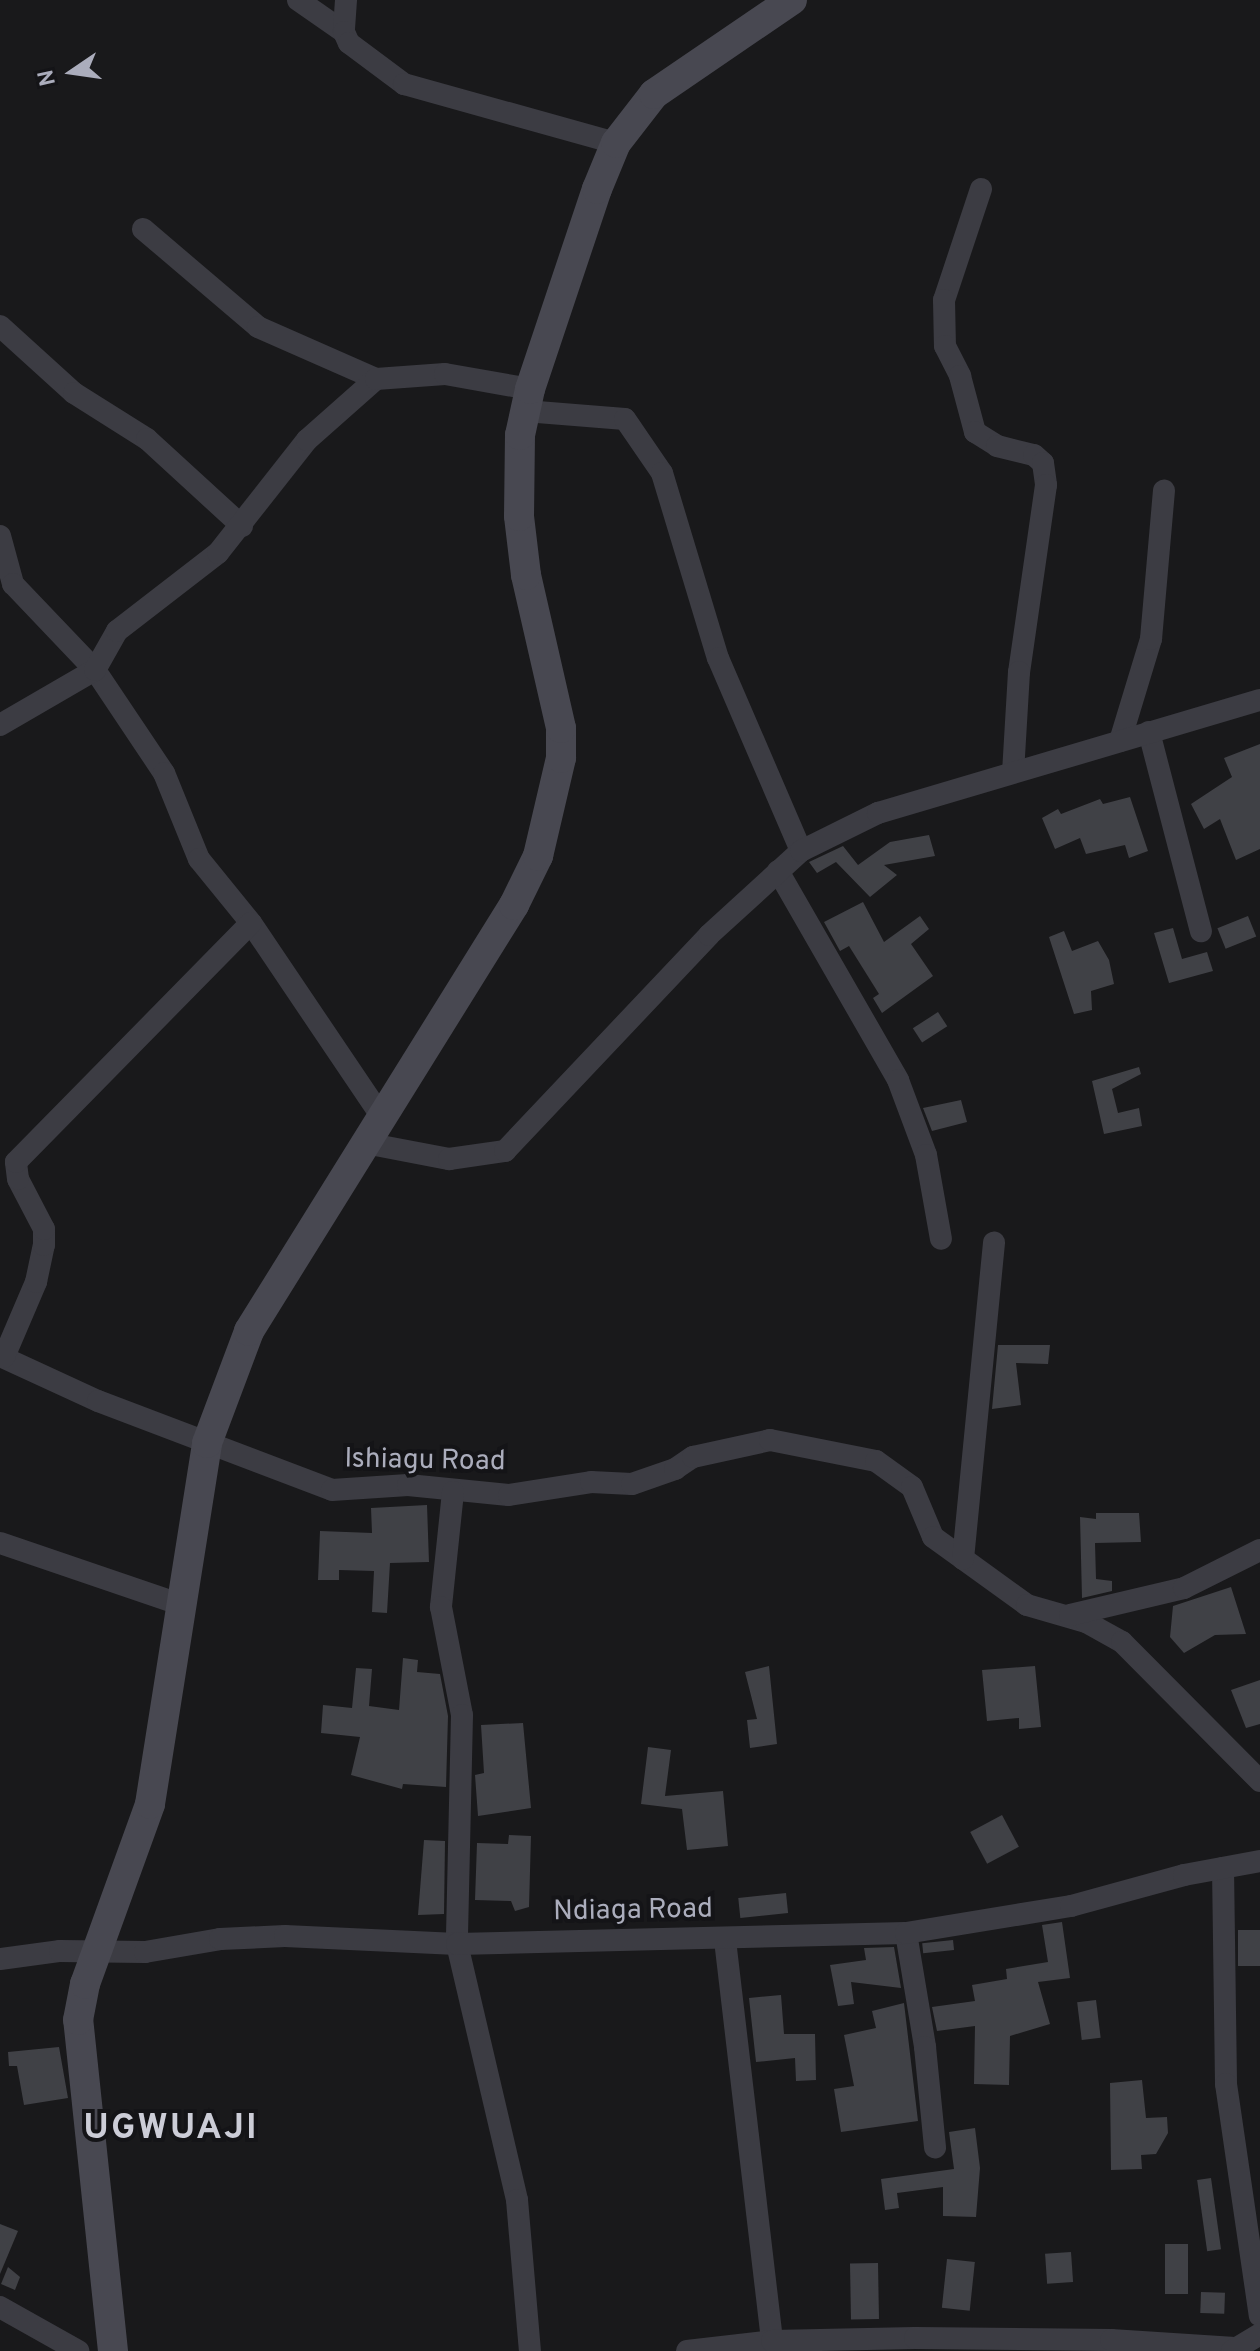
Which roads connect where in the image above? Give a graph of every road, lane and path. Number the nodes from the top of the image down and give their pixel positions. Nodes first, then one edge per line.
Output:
1 (298, 0) edge
2 (346, 0) edge
3 (792, 0) edge
4 (344, 32) junction
5 (616, 143) junction
6 (981, 189) dead end
7 (143, 229) dead end
8 (0, 326) edge
9 (376, 379) junction
10 (527, 400) junction
11 (1164, 491) dead end
12 (242, 526) junction
13 (0, 536) edge
14 (95, 670) junction
15 (1260, 700) edge
16 (0, 725) edge
17 (1149, 732) junction
18 (1120, 741) junction
19 (1013, 772) junction
20 (801, 851) junction
21 (778, 871) junction
22 (251, 923) junction
23 (1201, 931) dead end
24 (381, 1116) junction
25 (365, 1143) junction
26 (941, 1239) dead end
27 (994, 1243) dead end
28 (2, 1357) edge
29 (207, 1443) junction
30 (453, 1492) junction
31 (0, 1543) edge
32 (1260, 1550) edge
33 (963, 1559) junction
34 (182, 1605) junction
35 (1064, 1616) junction
36 (1260, 1781) edge
37 (1260, 1861) edge
38 (1223, 1868) junction
39 (906, 1933) junction
40 (725, 1940) junction
41 (457, 1944) junction
42 (98, 1953) junction
43 (0, 1959) edge
44 (935, 2148) dead end
45 (0, 2307) edge
46 (1260, 2316) edge
47 (1260, 2334) edge
48 (772, 2341) junction
49 (715, 2349) edge
50 (1234, 2350) edge
51 (78, 2351) edge
52 (113, 2351) edge
53 (530, 2351) edge
54 (687, 2351) edge

1 - 4 street
2 - 4 street
3 - 5 main road
4 - 5 street
5 - 10 main road
6 - 19 street
7 - 9 street
8 - 12 street
9 - 10 street
9 - 12 street
10 - 20 street
10 - 24 main road
11 - 18 street
12 - 14 street
13 - 14 street
14 - 16 street
14 - 22 street
15 - 17 street
17 - 18 street
17 - 23 street
18 - 19 street
19 - 20 street
20 - 21 street
21 - 25 street
21 - 26 street
22 - 24 street
22 - 28 street
24 - 25 main road
25 - 29 main road
27 - 33 street
28 - 29 street, Ishiagu Road
29 - 30 street, Ishiagu Road
29 - 34 main road
30 - 33 street, Ishiagu Road
30 - 41 street
31 - 34 street
32 - 35 street
33 - 35 street, Ishiagu Road
34 - 42 main road
35 - 36 street, Ishiagu Road
37 - 38 street, Ndiaga Road
38 - 39 street, Ndiaga Road
38 - 46 street
39 - 40 street, Ndiaga Road
39 - 44 street
40 - 41 street, Ndiaga Road
40 - 48 street
41 - 42 street, Ndiaga Road
41 - 53 street
42 - 43 street, Ndiaga Road
42 - 52 main road
45 - 51 street
47 - 50 street
48 - 49 street
48 - 50 street
49 - 54 street

